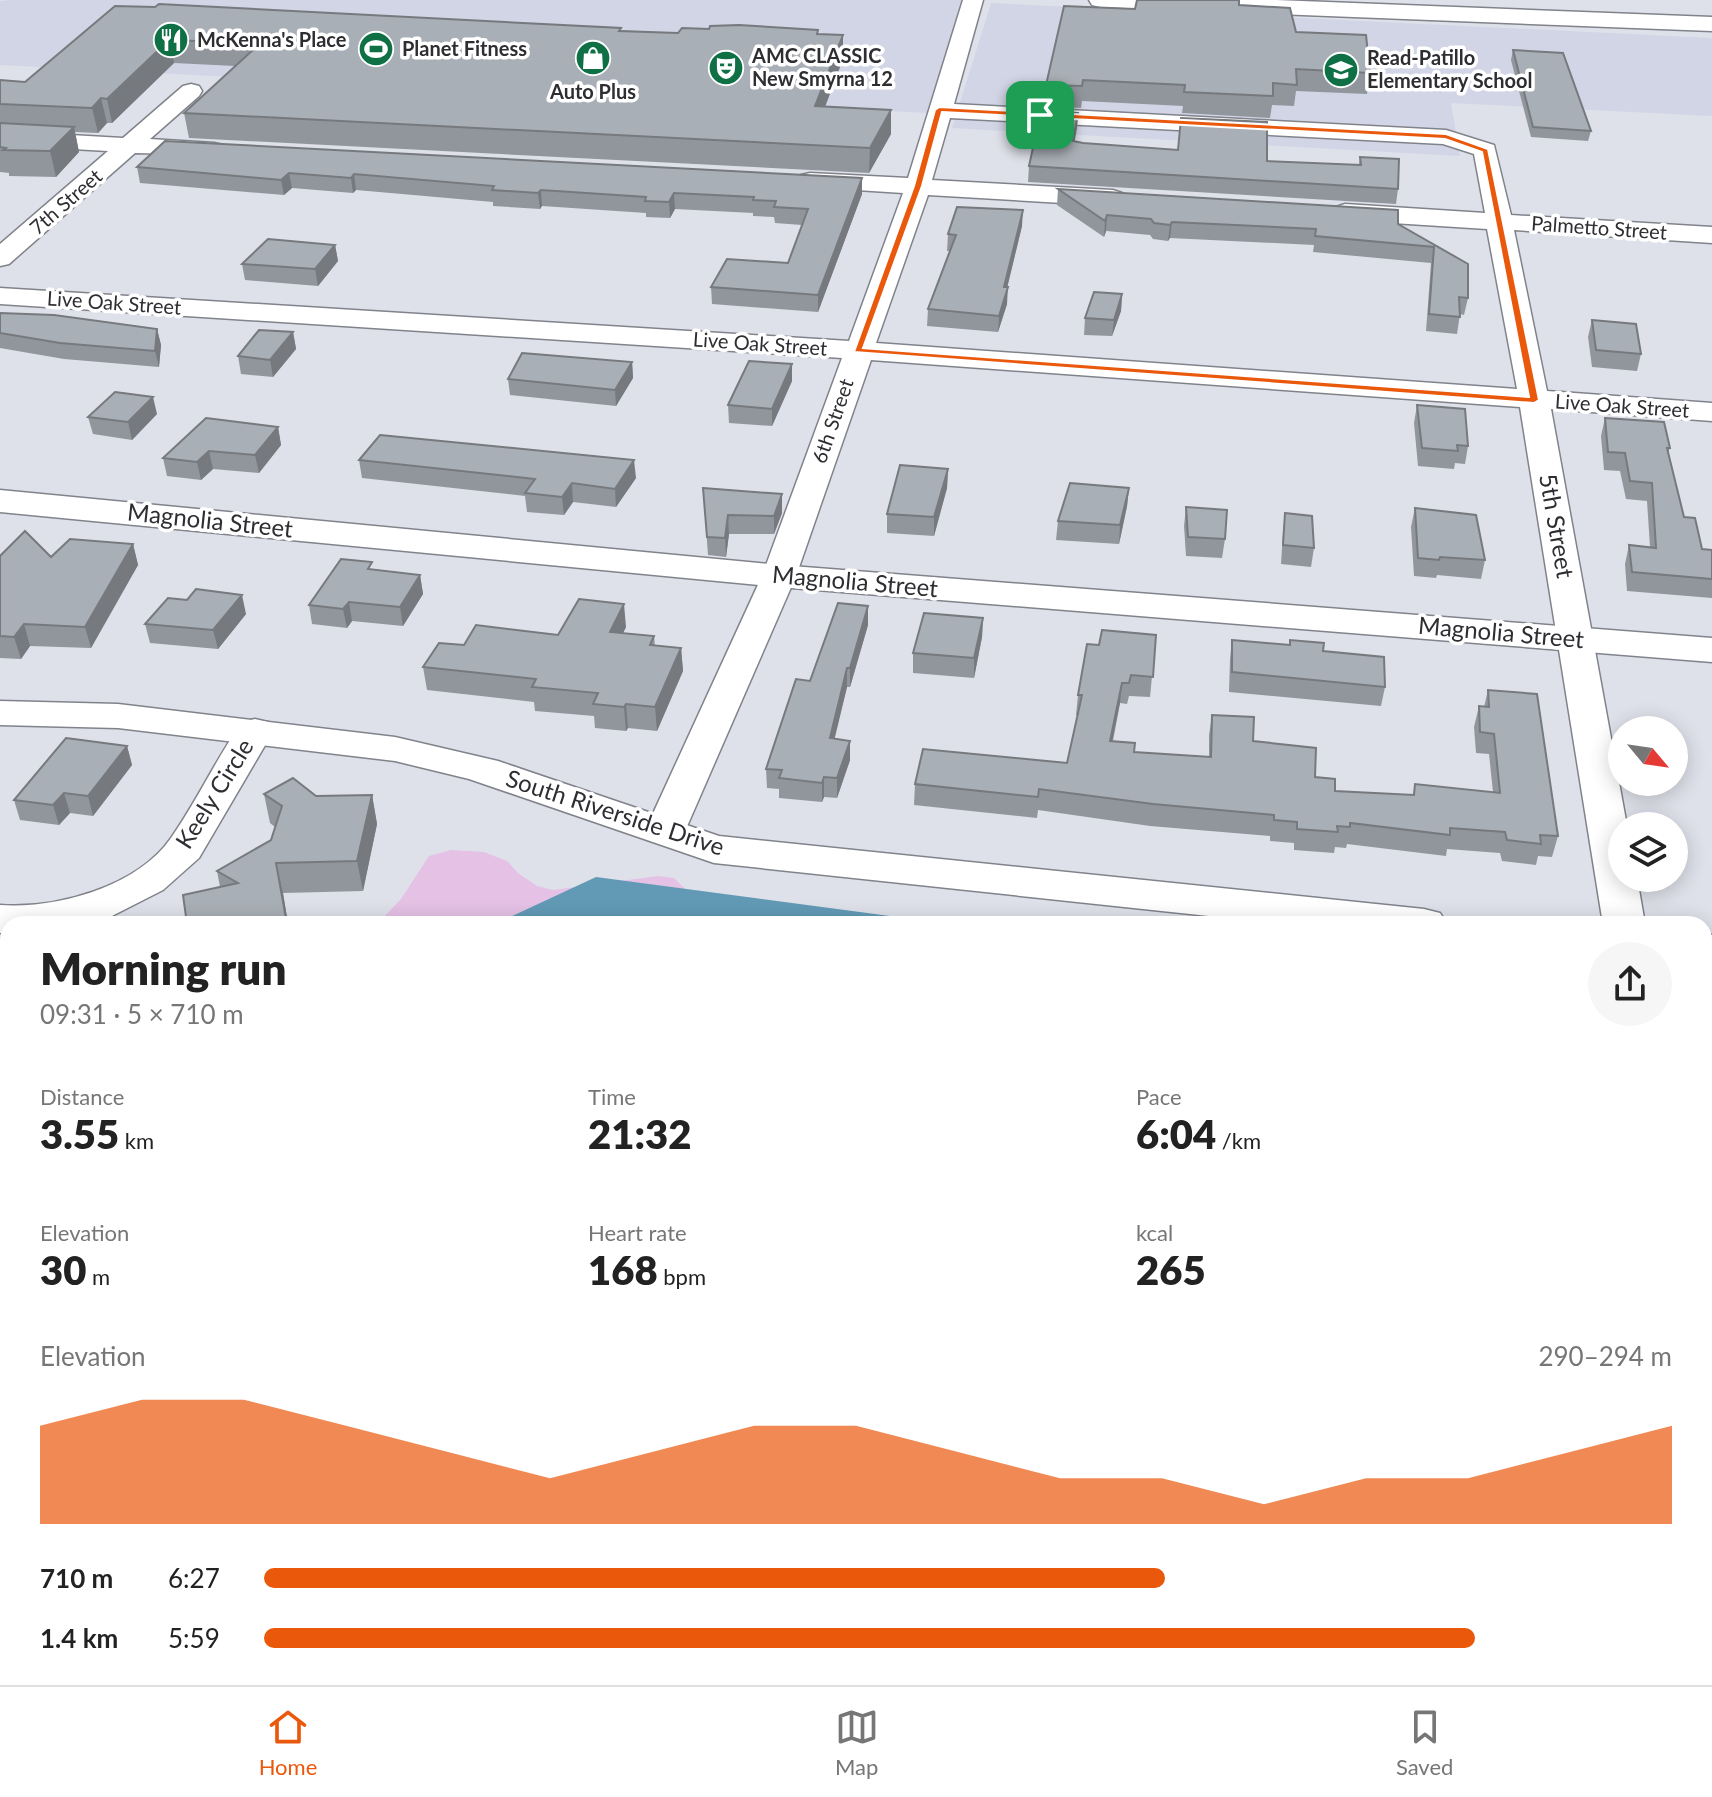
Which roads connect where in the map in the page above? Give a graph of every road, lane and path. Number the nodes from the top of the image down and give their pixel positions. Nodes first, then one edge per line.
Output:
1 (973, 0) edge
2 (1100, 0) edge
3 (1391, 0) edge
4 (1469, 9) junction
5 (1712, 12) edge
6 (1712, 24) edge
7 (191, 91) dead end
8 (939, 110) junction
9 (0, 138) edge
10 (132, 145) junction
11 (242, 151) edge
12 (792, 179) edge
13 (918, 186) junction
14 (1138, 199) edge
15 (1327, 211) edge
16 (1500, 222) junction
17 (1712, 235) edge
18 (0, 258) edge
19 (0, 296) edge
20 (858, 350) junction
21 (1534, 400) junction
22 (1712, 412) edge
23 (0, 501) edge
24 (779, 576) junction
25 (1576, 639) junction
26 (1712, 650) edge
27 (0, 713) edge
28 (255, 730) junction
29 (665, 831) junction
30 (54, 916) edge
31 (1347, 916) edge
32 (1623, 916) edge

1 - 8 street, 6th Street
2 - 4 street
3 - 4 street
4 - 5 street
4 - 6 street
7 - 10 street, 7th Street
8 - 13 street, 6th Street
8 - 16 street, 5th Street
9 - 10 street
10 - 11 street
10 - 18 street, 7th Street
12 - 13 street
13 - 14 street
13 - 20 street, 6th Street
15 - 16 street, Palmetto Street
16 - 17 street, Palmetto Street
16 - 21 street, 5th Street
19 - 20 street, Live Oak Street
20 - 21 street, Live Oak Street
20 - 24 street, 6th Street
21 - 22 street, Live Oak Street
21 - 25 street, 5th Street
23 - 24 street, Magnolia Street
24 - 25 street, Magnolia Street
24 - 29 street, 6th Street
25 - 26 street, Magnolia Street
25 - 32 street, 5th Street
27 - 28 street, South Riverside Drive
28 - 29 street, South Riverside Drive
28 - 30 street, Keely Circle
29 - 31 street, South Riverside Drive

